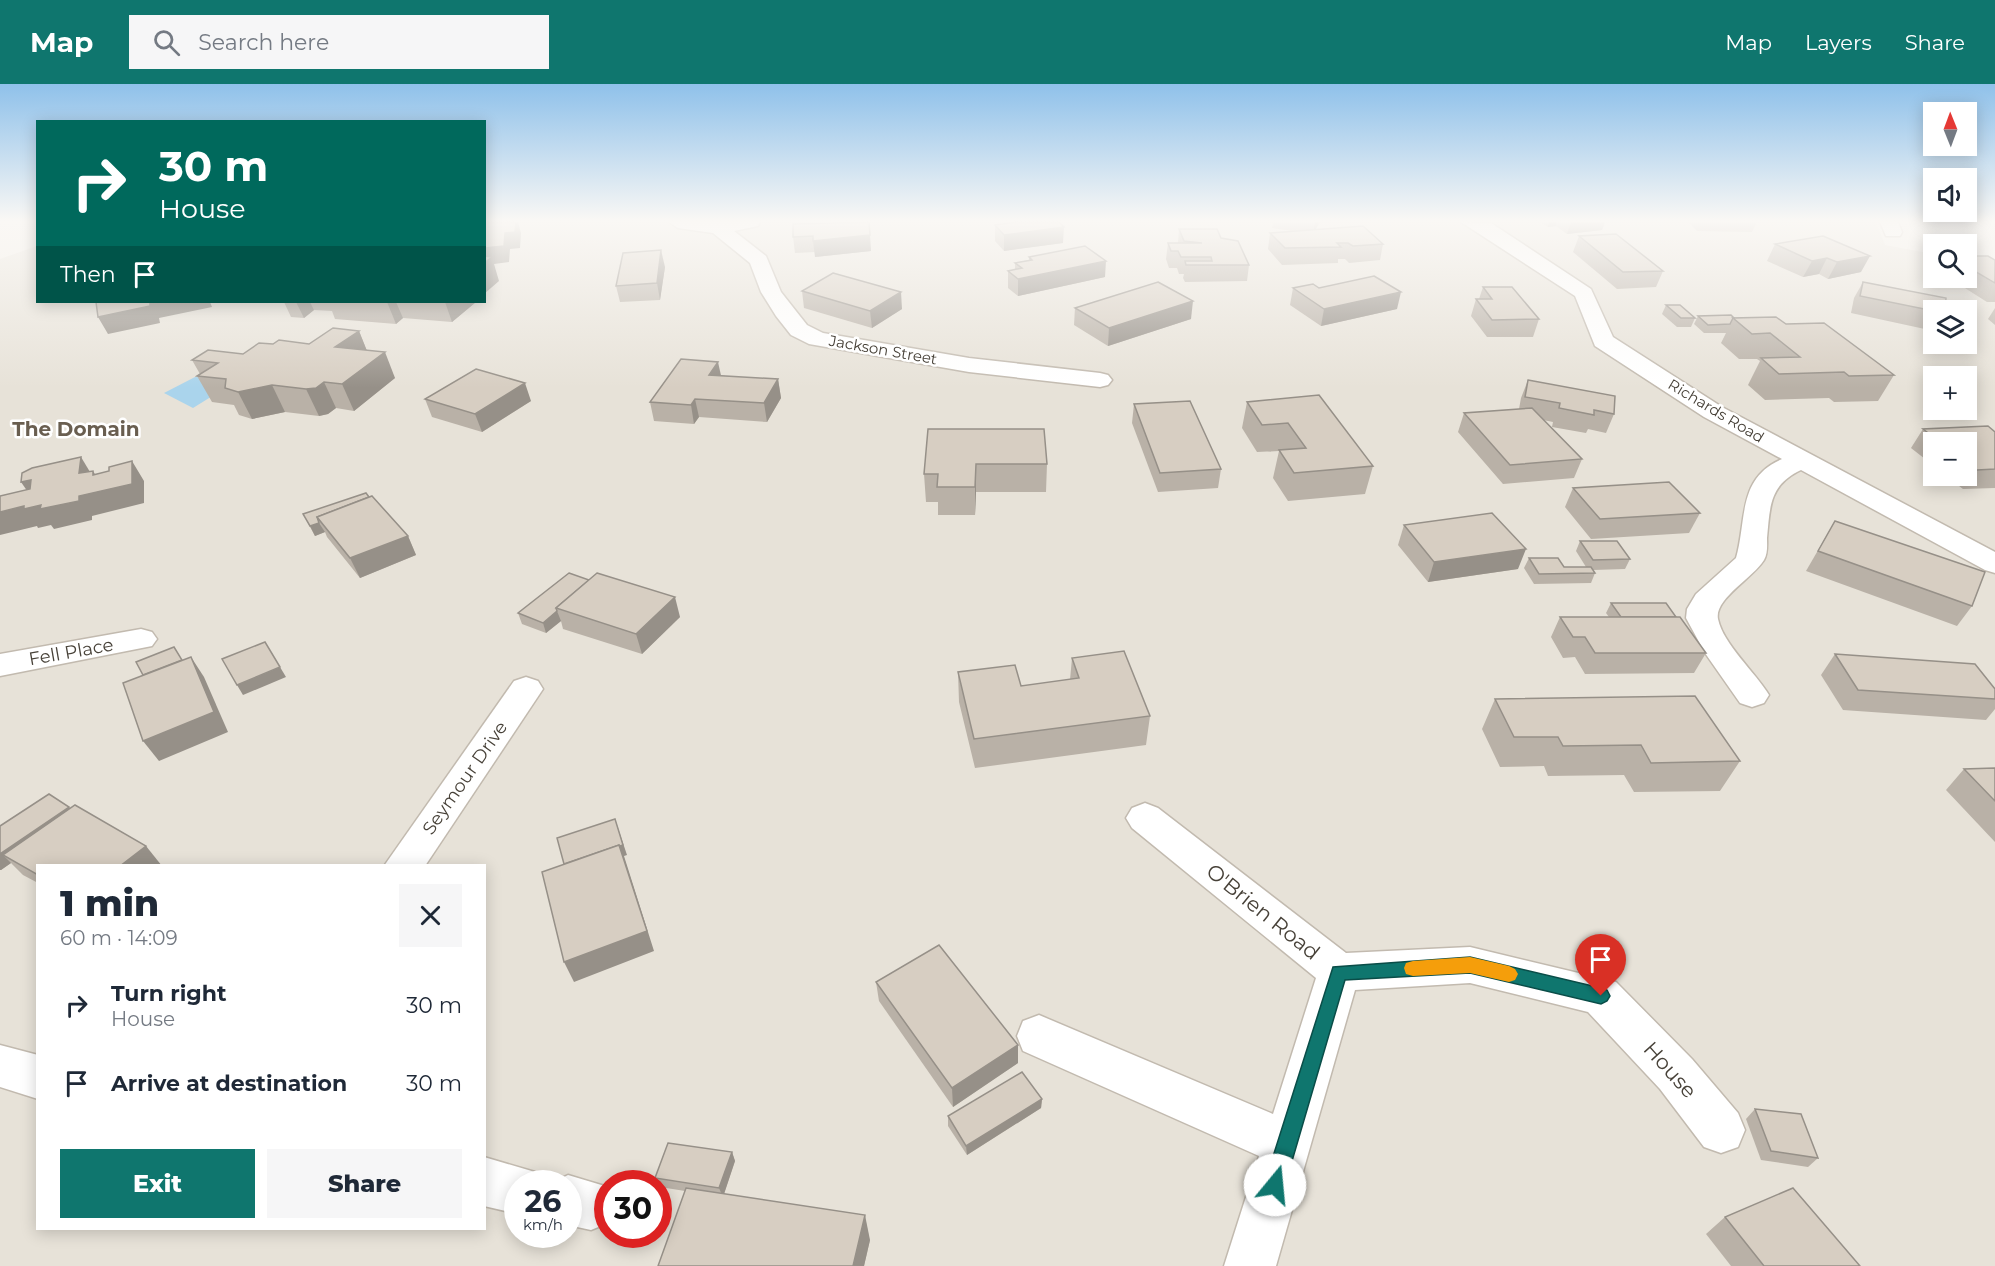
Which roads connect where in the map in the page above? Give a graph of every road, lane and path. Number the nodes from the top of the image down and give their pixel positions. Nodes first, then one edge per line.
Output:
1 (765, 277) edge
2 (1560, 277) edge
3 (1100, 380) dead end
4 (1803, 461) junction
5 (1995, 564) edge
6 (141, 639) dead end
7 (0, 665) edge
8 (525, 689) dead end
9 (1752, 695) dead end
10 (1145, 818) dead end
11 (404, 864) edge
12 (1339, 972) junction
13 (1039, 1036) dead end
14 (0, 1066) edge
15 (36, 1076) edge
16 (1721, 1130) dead end
17 (1287, 1144) junction
18 (486, 1181) edge
19 (504, 1185) edge
20 (1250, 1266) edge

1 - 3 street, Jackson Street
2 - 4 street, Richards Road
4 - 5 street, Richards Road
4 - 9 street
6 - 7 street, Fell Place
8 - 11 street, Seymour Drive
10 - 12 street, O'Brien Road
12 - 16 street, House
12 - 17 street
13 - 17 street
14 - 15 street
17 - 20 street
18 - 19 street

